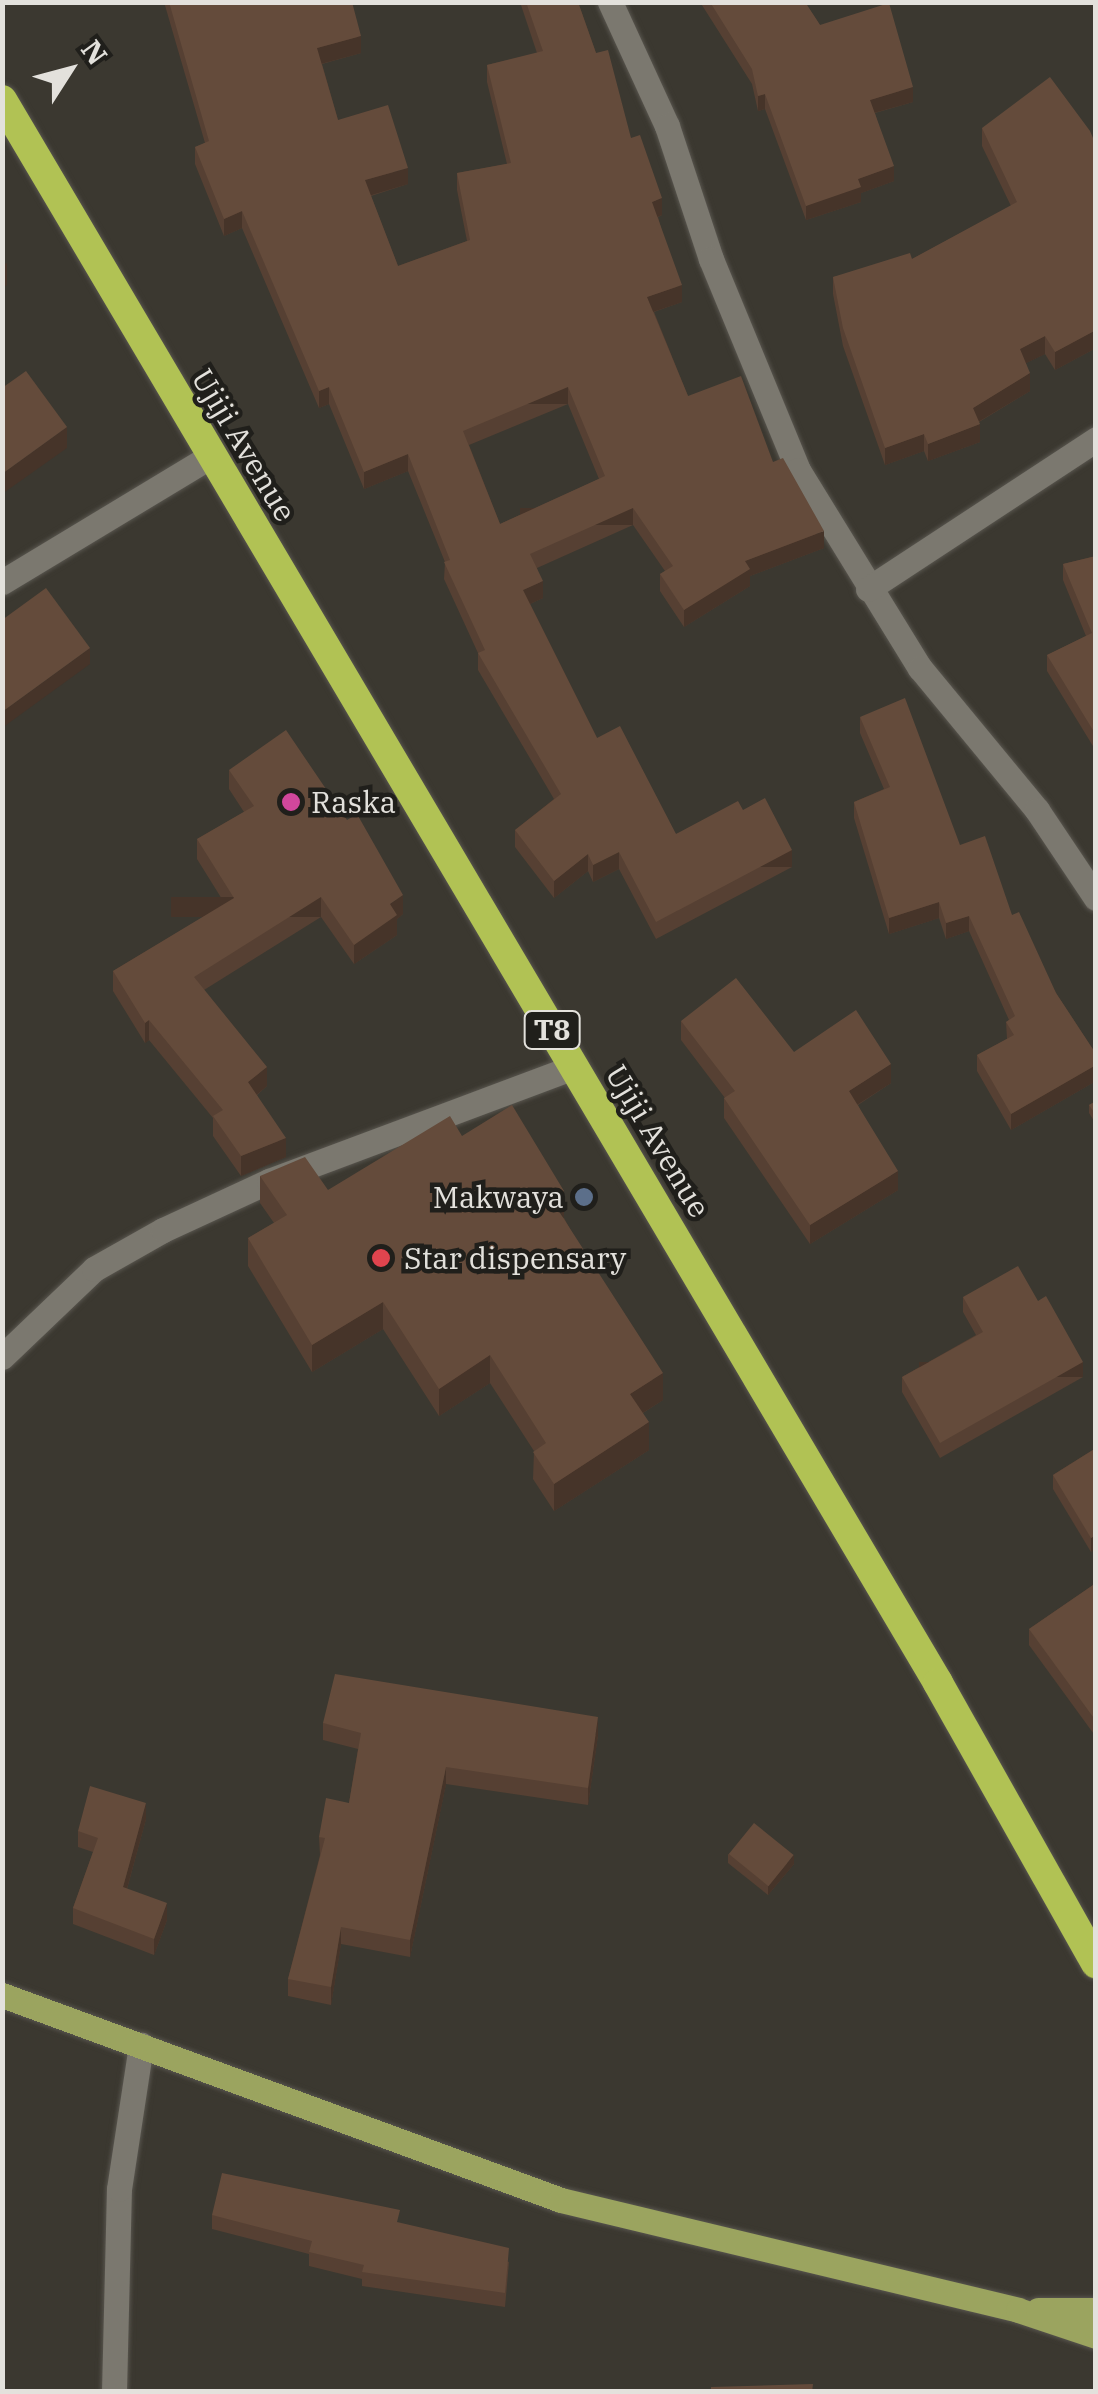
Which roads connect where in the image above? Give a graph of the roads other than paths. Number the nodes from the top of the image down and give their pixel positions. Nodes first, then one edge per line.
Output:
1 (610, 2) edge
2 (2, 100) edge
3 (1096, 439) edge
4 (209, 456) junction
5 (2, 582) edge
6 (868, 590) junction
7 (1096, 898) edge
8 (574, 1066) junction
9 (2, 1357) edge
10 (1096, 1963) edge
11 (2, 1995) edge
12 (141, 2045) junction
13 (1018, 2310) junction
14 (1096, 2310) edge
15 (1096, 2336) edge
16 (114, 2392) edge

1 - 6 street
2 - 4 highway, Ujiji Avenue / T8
3 - 6 street
4 - 5 street
4 - 8 highway, Ujiji Avenue / T8
6 - 7 street
8 - 9 street
8 - 10 highway, Ujiji Avenue / T8
11 - 12 main road
12 - 13 main road
12 - 16 street
13 - 14 main road
13 - 15 main road

